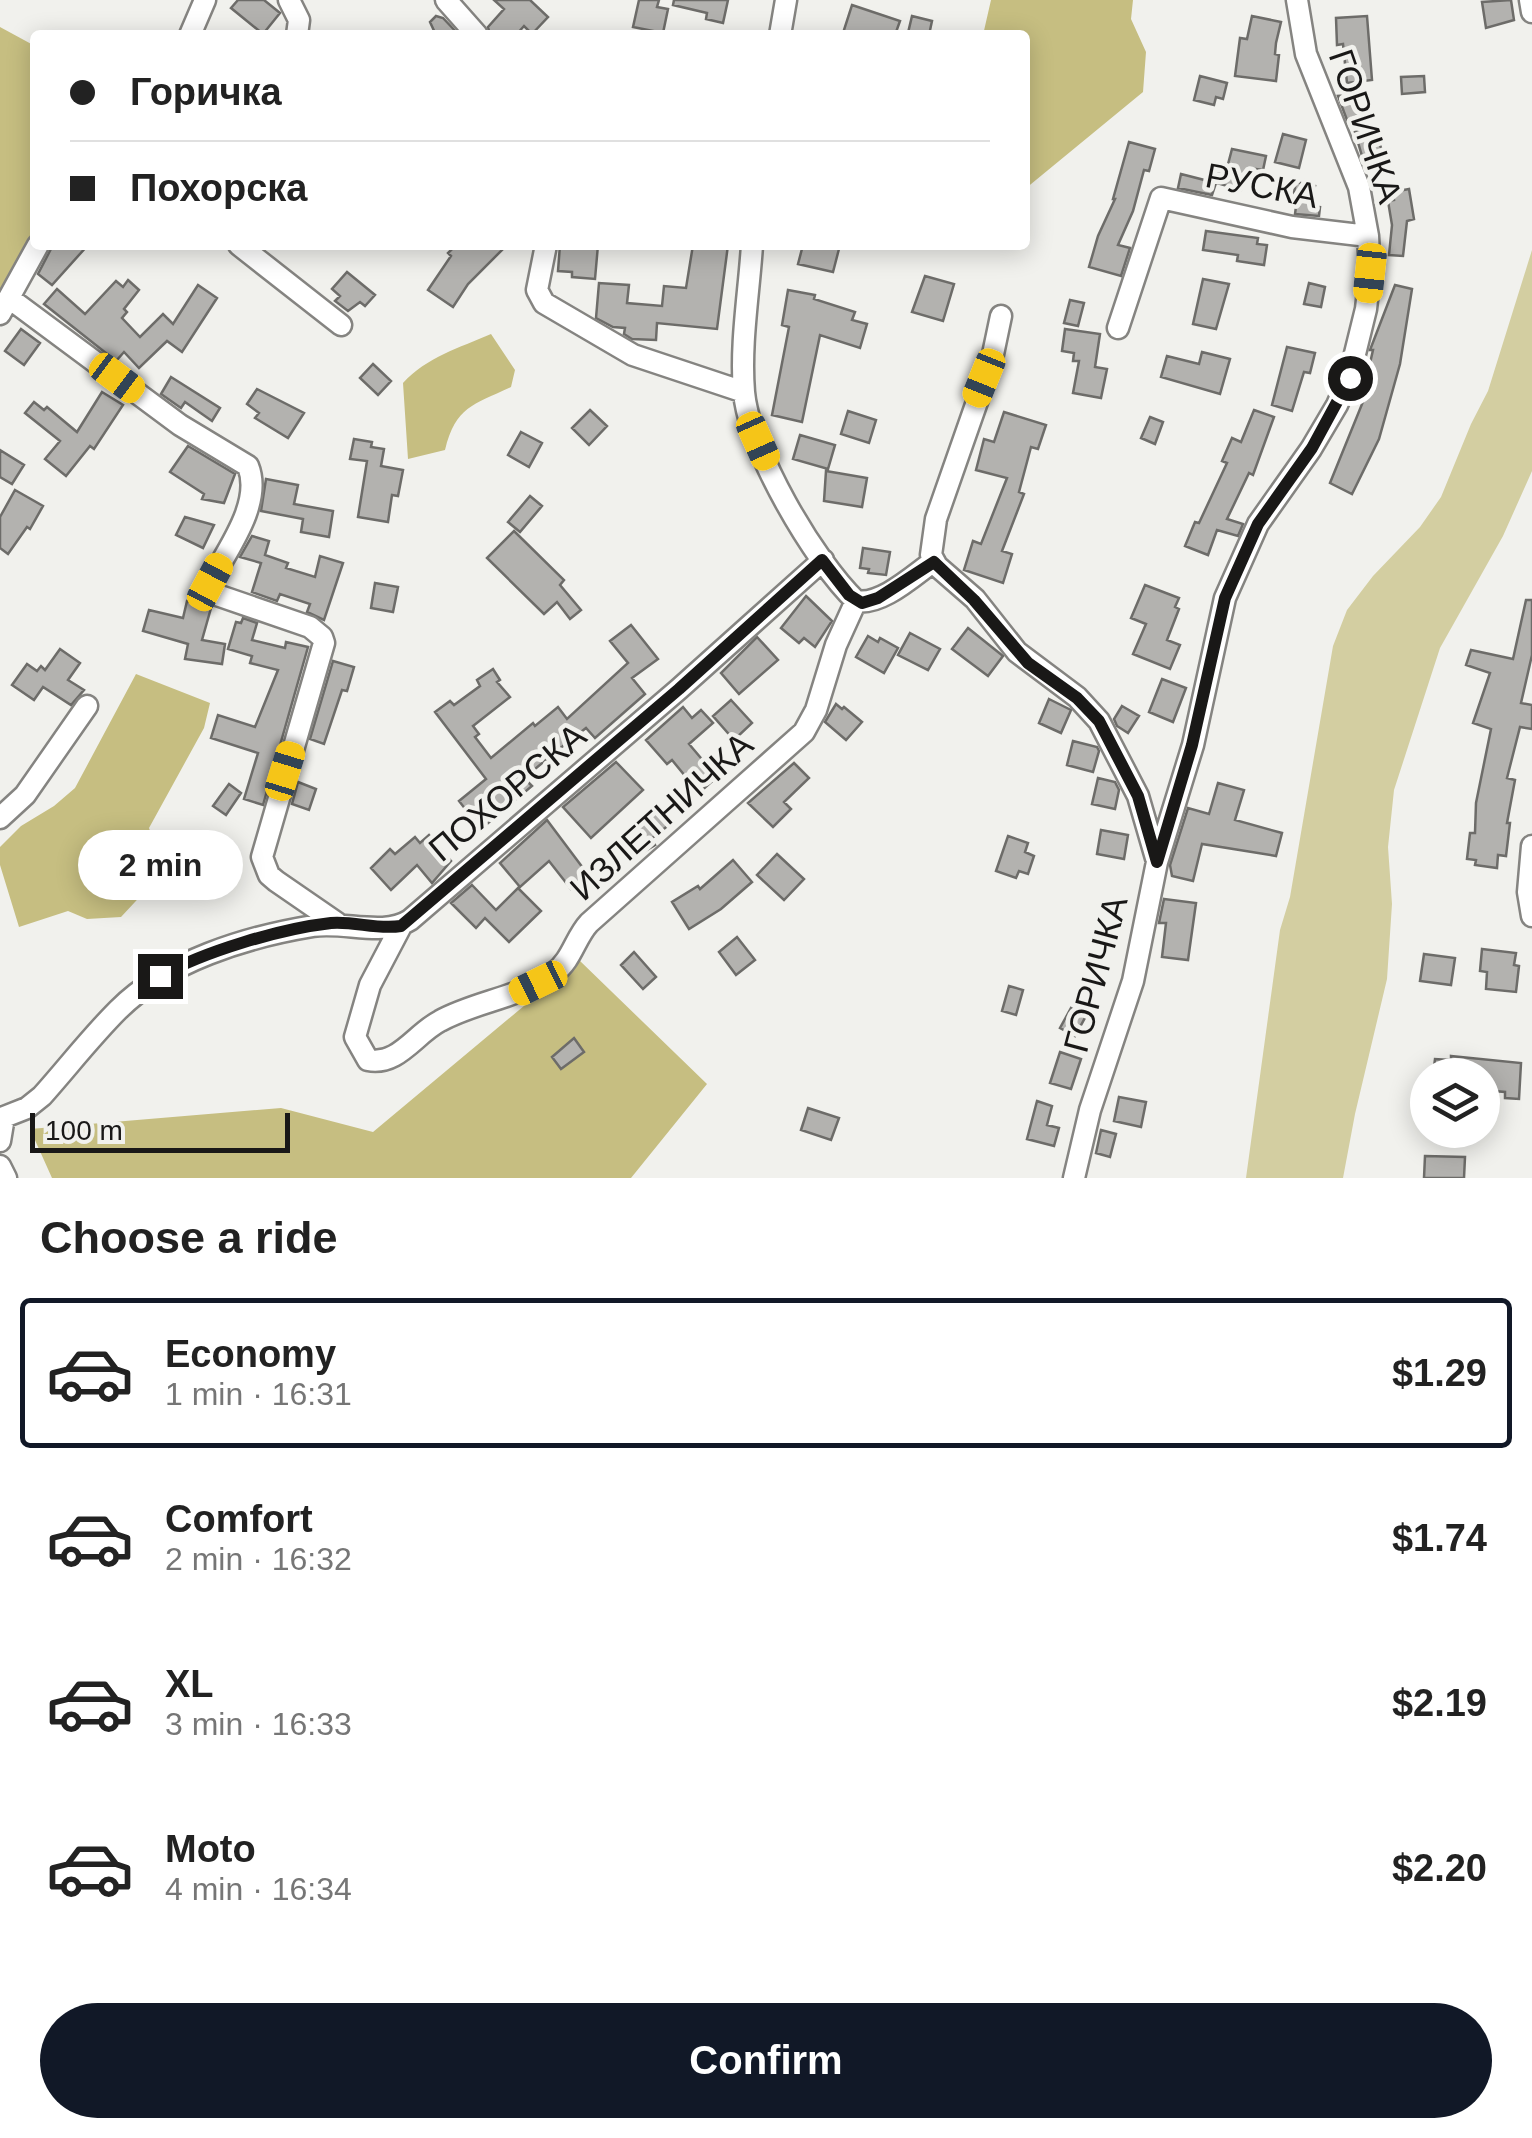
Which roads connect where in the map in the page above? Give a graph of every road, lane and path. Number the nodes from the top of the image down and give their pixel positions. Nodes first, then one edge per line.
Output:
1 (204, 0) edge
2 (288, 0) edge
3 (446, 0) edge
4 (786, 0) edge
5 (1297, 0) edge
6 (1530, 0) edge
7 (1532, 12) edge
8 (192, 30) edge
9 (298, 30) edge
10 (473, 30) edge
11 (781, 30) edge
12 (1368, 236) junction
13 (35, 250) edge
14 (245, 250) edge
15 (545, 250) edge
16 (752, 250) edge
17 (4, 306) edge
18 (1000, 316) dead end
19 (341, 325) dead end
20 (1118, 328) dead end
21 (744, 392) junction
22 (822, 560) junction
23 (934, 562) junction
24 (856, 601) junction
25 (87, 706) dead end
26 (0, 818) edge
27 (1532, 846) edge
28 (1157, 862) junction
29 (1532, 916) edge
30 (337, 922) junction
31 (401, 926) junction
32 (2, 1113) edge
33 (0, 1141) edge
34 (0, 1166) edge
35 (6, 1178) edge
36 (1074, 1178) edge

1 - 8 street
2 - 9 street
3 - 10 street
4 - 11 street
5 - 12 street, ГОРИЧКА
6 - 7 street
12 - 20 street, РУСКА
12 - 28 street, ГОРИЧКА
13 - 17 street
14 - 19 street
15 - 21 street
16 - 21 street
17 - 30 street
18 - 23 street
21 - 22 street
22 - 24 street
22 - 31 street, ПОХОРСКА
23 - 24 street
23 - 28 street
24 - 31 street, ИЗЛЕТНИЧКА
25 - 26 street
27 - 29 street
28 - 36 street, ГОРИЧКА
30 - 31 street
30 - 32 street
32 - 33 street
34 - 35 street

